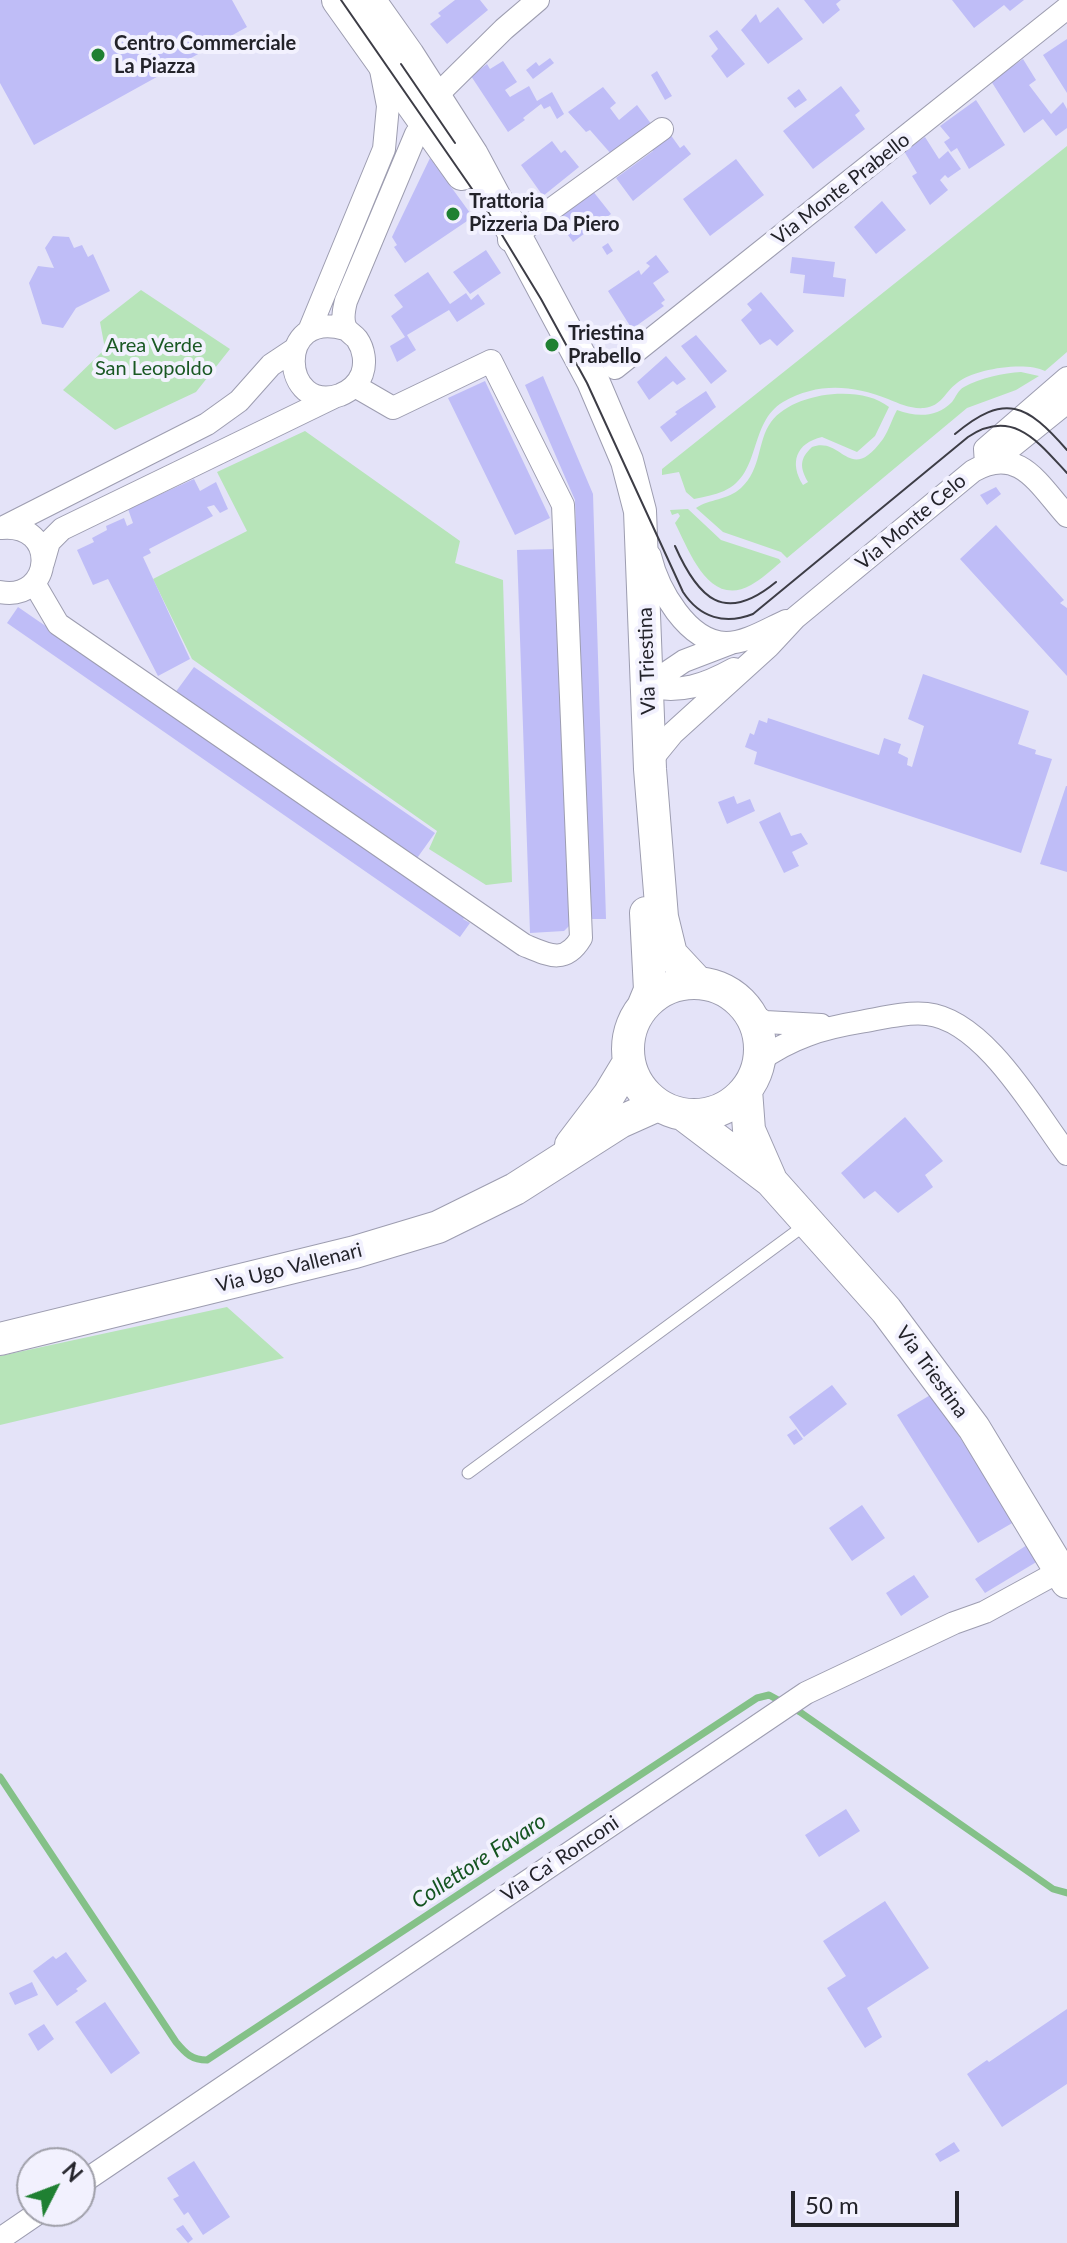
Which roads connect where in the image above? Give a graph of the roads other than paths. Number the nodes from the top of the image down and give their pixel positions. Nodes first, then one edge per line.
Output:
1 (338, 0) edge
2 (369, 0) edge
3 (538, 0) edge
4 (1067, 8) edge
5 (375, 50) junction
6 (426, 119) junction
7 (662, 129) dead end
8 (385, 144) junction
9 (513, 238) junction
10 (345, 329) junction
11 (302, 340) junction
12 (615, 368) dead end
13 (1067, 378) edge
14 (355, 386) junction
15 (334, 397) junction
16 (1067, 402) edge
17 (994, 463) junction
18 (640, 511) junction
19 (1067, 516) edge
20 (1, 528) edge
21 (39, 573) junction
22 (0, 592) edge
23 (795, 618) junction
24 (737, 641) junction
25 (762, 652) junction
26 (647, 686) junction
27 (652, 770) junction
28 (698, 983) junction
29 (643, 1007) junction
30 (748, 1012) junction
31 (834, 1026) junction
32 (629, 1062) junction
33 (752, 1075) junction
34 (671, 1110) junction
35 (1067, 1154) edge
36 (562, 1157) junction
37 (771, 1181) junction
38 (808, 1222) junction
39 (0, 1339) edge
40 (468, 1473) dead end
41 (1064, 1576) edge
42 (96, 2173) edge
43 (18, 2227) edge
44 (0, 2239) edge

1 - 5 street, Via Triestina
2 - 6 street, Via Triestina
3 - 6 street
4 - 12 street, Via Monte Prabello
5 - 6 street, Via Triestina
5 - 8 street
6 - 8 street
6 - 9 street, Via Triestina
6 - 9 street, Via Triestina
6 - 10 street
7 - 9 street
8 - 11 street
9 - 18 street, Via Triestina
10 - 11 street
10 - 14 street
11 - 15 street
11 - 20 street
13 - 17 street
14 - 15 street
14 - 21 street
15 - 21 street
16 - 17 street
17 - 19 street
17 - 23 street, Via Monte Celo
18 - 24 street
18 - 26 street, Via Triestina
20 - 21 street
21 - 22 street
23 - 24 street, Via Monte Celo
23 - 25 street, Via Monte Celo
24 - 26 street, Via Monte Celo
25 - 26 street, Via Monte Celo
25 - 27 street, Via Monte Celo
26 - 27 street, Via Triestina
27 - 28 street
27 - 29 street, Via Triestina
28 - 29 street
28 - 30 street
29 - 32 street
30 - 31 street
30 - 33 street
31 - 33 street
31 - 35 street
32 - 34 street
32 - 36 street, Via Ugo Vallenari
33 - 34 street
33 - 37 street, Via Triestina
34 - 36 street, Via Ugo Vallenari
34 - 37 street, Via Triestina
36 - 39 street, Via Ugo Vallenari
37 - 38 street, Via Triestina
38 - 40 lane
38 - 41 street, Via Triestina
41 - 42 street, Via Ca' Ronconi
43 - 44 street

